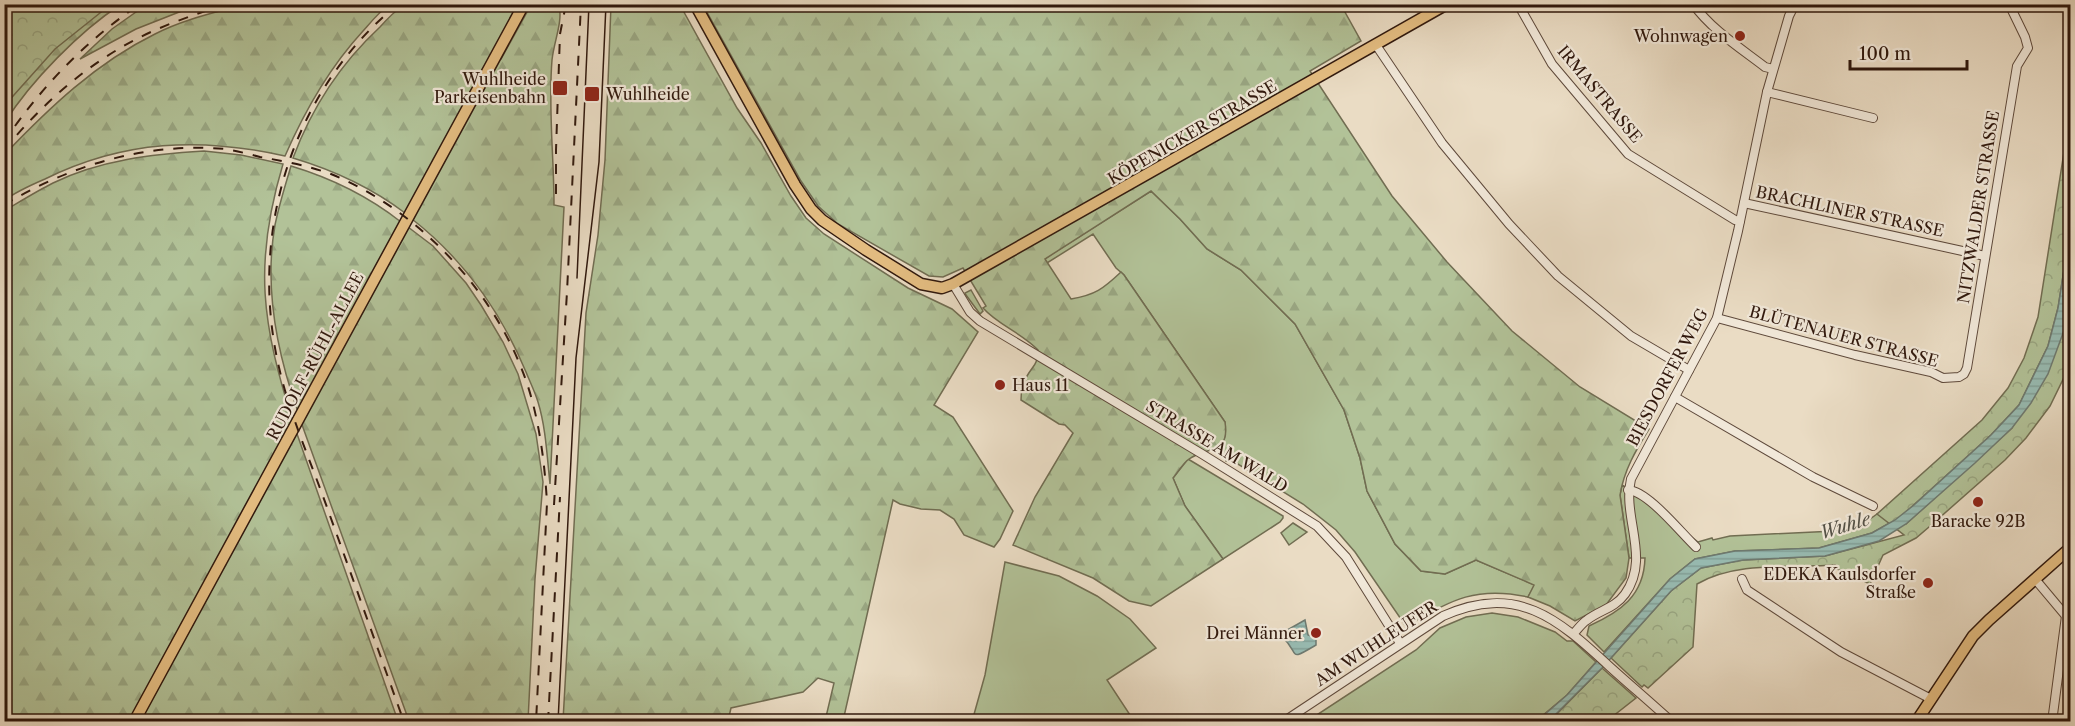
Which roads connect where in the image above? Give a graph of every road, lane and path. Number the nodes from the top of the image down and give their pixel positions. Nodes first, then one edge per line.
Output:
1 (524, 4) edge
2 (695, 4) edge
3 (1446, 4) edge
4 (1518, 4) edge
5 (1693, 4) edge
6 (1795, 4) edge
7 (2009, 4) edge
8 (1376, 45) junction
9 (1773, 69) junction
10 (1767, 92) junction
11 (1873, 118) dead end
12 (1744, 203) junction
13 (1740, 221) junction
14 (1985, 256) junction
15 (953, 284) junction
16 (1717, 318) junction
17 (1689, 370) junction
18 (1964, 374) joint
19 (1675, 397) junction
20 (1628, 490) junction
21 (1873, 506) dead end
22 (1696, 547) dead end
23 (2070, 548) edge
24 (1742, 579) dead end
25 (2035, 579) junction
26 (2068, 616) edge
27 (1574, 633) junction
28 (1400, 643) junction
29 (1931, 699) junction
30 (134, 722) edge
31 (1283, 722) edge
32 (1672, 722) edge
33 (1916, 722) edge
34 (2052, 722) edge

1 - 30 main road, RUDOLF-RÜHL-ALLEE
2 - 15 main road, KÖPENICKER STRASSE
3 - 8 main road, KÖPENICKER STRASSE
4 - 13 street, IRMASTRASSE
5 - 9 street
6 - 9 street, BIESDORFER WEG
7 - 14 street, NITZWALDER STRASSE
8 - 15 main road, KÖPENICKER STRASSE
8 - 17 street
9 - 10 street, BIESDORFER WEG
10 - 11 street
10 - 12 street, BIESDORFER WEG
12 - 13 street, BIESDORFER WEG
12 - 14 street, BRACHLINER STRASSE
13 - 16 street, BIESDORFER WEG
14 - 18 street, NITZWALDER STRASSE
15 - 28 street, STRASSE AM WALD
16 - 17 street, BIESDORFER WEG
16 - 18 street, BLÜTENAUER STRASSE
17 - 19 street, BIESDORFER WEG
19 - 20 street, BIESDORFER WEG
19 - 21 street
20 - 22 street
20 - 27 street, BIESDORFER WEG
23 - 25 main road
24 - 29 street
25 - 26 street
25 - 29 main road
26 - 34 street
27 - 28 street, AM WUHLEUFER
27 - 32 street, AM WUHLEUFER
28 - 31 street, AM WUHLEUFER
29 - 33 main road

